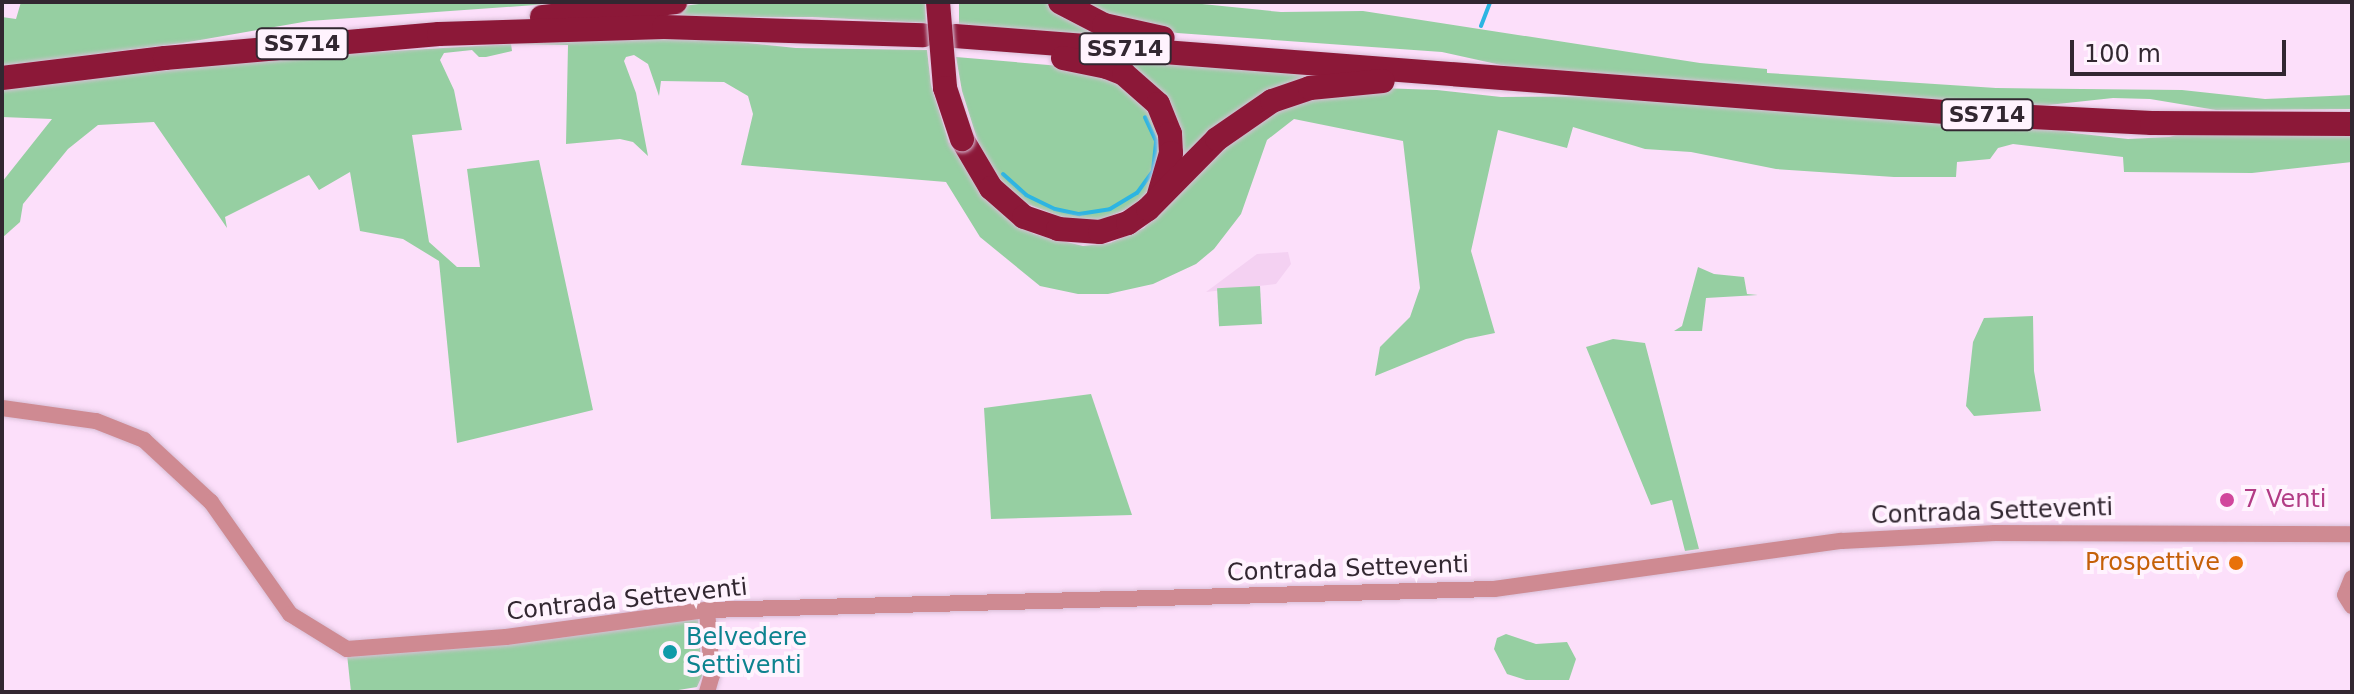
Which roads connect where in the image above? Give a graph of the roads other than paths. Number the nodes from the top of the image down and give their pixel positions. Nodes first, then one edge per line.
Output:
1 (675, 2) edge
2 (938, 2) edge
3 (1060, 2) edge
4 (439, 34) junction
5 (923, 35) dead end
6 (1295, 61) junction
7 (1469, 75) junction
8 (2, 78) edge
9 (2352, 124) edge
10 (1157, 200) junction
11 (2, 408) edge
12 (2352, 534) edge
13 (2352, 578) edge
14 (2352, 606) edge
15 (707, 610) junction
16 (707, 692) edge

1 - 4 highway
2 - 10 highway, bridge
3 - 6 highway
4 - 5 highway, SS714
4 - 8 highway, SS714
6 - 7 highway, SS714
6 - 10 highway, SS714
7 - 9 highway, SS714
7 - 10 highway
11 - 15 street, Contrada Setteventi
12 - 15 street, Contrada Setteventi
13 - 14 street
15 - 16 street

